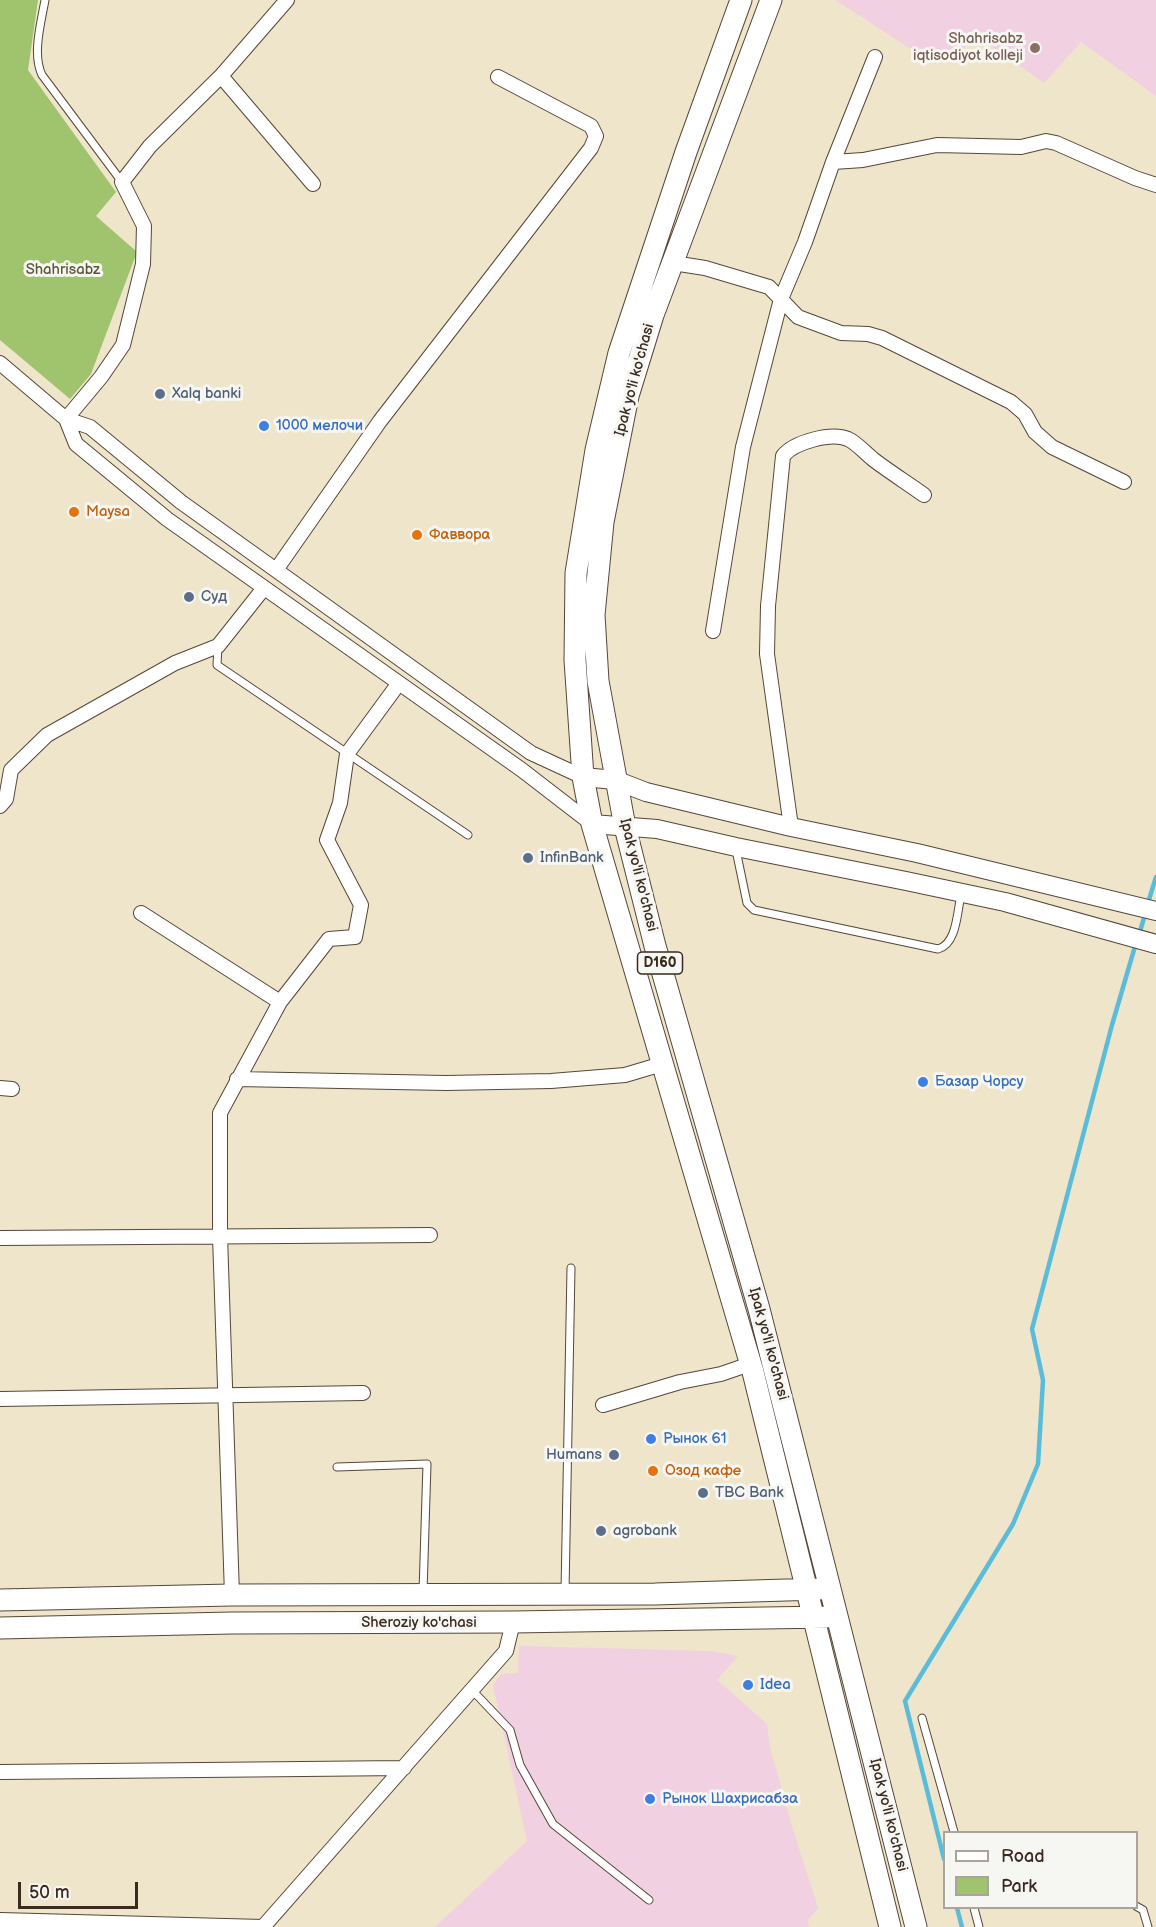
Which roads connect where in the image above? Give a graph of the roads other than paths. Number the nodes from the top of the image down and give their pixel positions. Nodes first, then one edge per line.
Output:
1 (45, 0) edge
2 (286, 0) edge
3 (741, 0) edge
4 (771, 0) edge
5 (875, 57) dead end
6 (221, 76) junction
7 (498, 77) dead end
8 (833, 162) junction
9 (122, 182) junction
10 (313, 184) dead end
11 (1156, 185) edge
12 (673, 263) junction
13 (781, 299) junction
14 (0, 363) edge
15 (66, 419) junction
16 (1124, 482) dead end
17 (924, 495) dead end
18 (276, 570) junction
19 (264, 588) junction
20 (713, 631) dead end
21 (218, 646) junction
22 (399, 683) junction
23 (347, 754) junction
24 (583, 777) junction
25 (4, 779) edge
26 (615, 780) junction
27 (0, 806) edge
28 (592, 824) junction
29 (791, 827) junction
30 (625, 828) junction
31 (468, 835) dead end
32 (736, 847) junction
33 (962, 893) junction
34 (1156, 912) edge
35 (141, 913) dead end
36 (1156, 944) edge
37 (280, 1002) junction
38 (662, 1064) junction
39 (237, 1079) junction
40 (430, 1235) dead end
41 (220, 1236) junction
42 (0, 1238) edge
43 (571, 1268) dead end
44 (750, 1364) junction
45 (363, 1393) dead end
46 (227, 1396) junction
47 (0, 1399) edge
48 (603, 1406) dead end
49 (337, 1467) dead end
50 (831, 1588) junction
51 (807, 1590) junction
52 (232, 1595) junction
53 (423, 1595) junction
54 (565, 1595) junction
55 (0, 1600) edge
56 (838, 1615) junction
57 (814, 1618) junction
58 (513, 1622) junction
59 (0, 1628) edge
60 (472, 1690) junction
61 (922, 1718) dead end
62 (404, 1768) junction
63 (0, 1772) edge
64 (953, 1831) edge
65 (649, 1899) dead end
66 (1138, 1907) edge
67 (974, 1909) edge
68 (0, 1920) edge
69 (263, 1927) edge
70 (890, 1927) edge
71 (916, 1927) edge
72 (979, 1927) edge
73 (1148, 1927) edge

1 - 9 lane
2 - 6 street
3 - 24 main road, Ipak yo'li ko'chasi / D160
4 - 12 main road, Ipak yo'li ko'chasi / D160
5 - 8 street
6 - 9 street
6 - 10 street
7 - 18 street
8 - 11 street
8 - 13 street
9 - 15 street
12 - 13 street
12 - 26 main road, Ipak yo'li ko'chasi / D160
13 - 16 street
13 - 20 street
14 - 15 street
15 - 18 street
15 - 19 street
17 - 29 street
18 - 24 street
19 - 21 street
19 - 22 street
21 - 23 lane
21 - 25 street
22 - 23 street
22 - 28 street
23 - 31 lane
23 - 37 street
24 - 26 main road
24 - 28 main road, Ipak yo'li ko'chasi / D160
25 - 27 street
26 - 29 main road
26 - 30 main road, Ipak yo'li ko'chasi / D160
28 - 30 main road
28 - 38 main road, Ipak yo'li ko'chasi / D160
29 - 34 main road
30 - 32 main road
30 - 50 main road, Ipak yo'li ko'chasi / D160
32 - 33 main road
32 - 33 lane
33 - 36 main road
35 - 37 street
37 - 39 street
38 - 39 street
38 - 44 main road, Ipak yo'li ko'chasi / D160
39 - 41 street
40 - 41 street
41 - 42 street
41 - 46 street
43 - 54 lane
44 - 48 street
44 - 51 main road, Ipak yo'li ko'chasi / D160
45 - 46 street
46 - 47 street
46 - 52 street
49 - 53 lane
50 - 51 main road, Sheroziy ko'chasi
50 - 56 main road, Ipak yo'li ko'chasi / D160
51 - 54 main road, Sheroziy ko'chasi
51 - 57 main road, Ipak yo'li ko'chasi / D160
52 - 53 main road, Sheroziy ko'chasi
52 - 55 main road, Sheroziy ko'chasi
53 - 54 main road, Sheroziy ko'chasi
56 - 57 main road, Sheroziy ko'chasi
56 - 71 main road, Ipak yo'li ko'chasi / D160
57 - 58 main road, Sheroziy ko'chasi
57 - 70 main road, Ipak yo'li ko'chasi / D160
58 - 59 main road, Sheroziy ko'chasi
58 - 60 street
60 - 62 street
60 - 65 lane
61 - 64 lane
62 - 63 street
62 - 69 street
66 - 73 lane
67 - 72 lane
68 - 69 street

